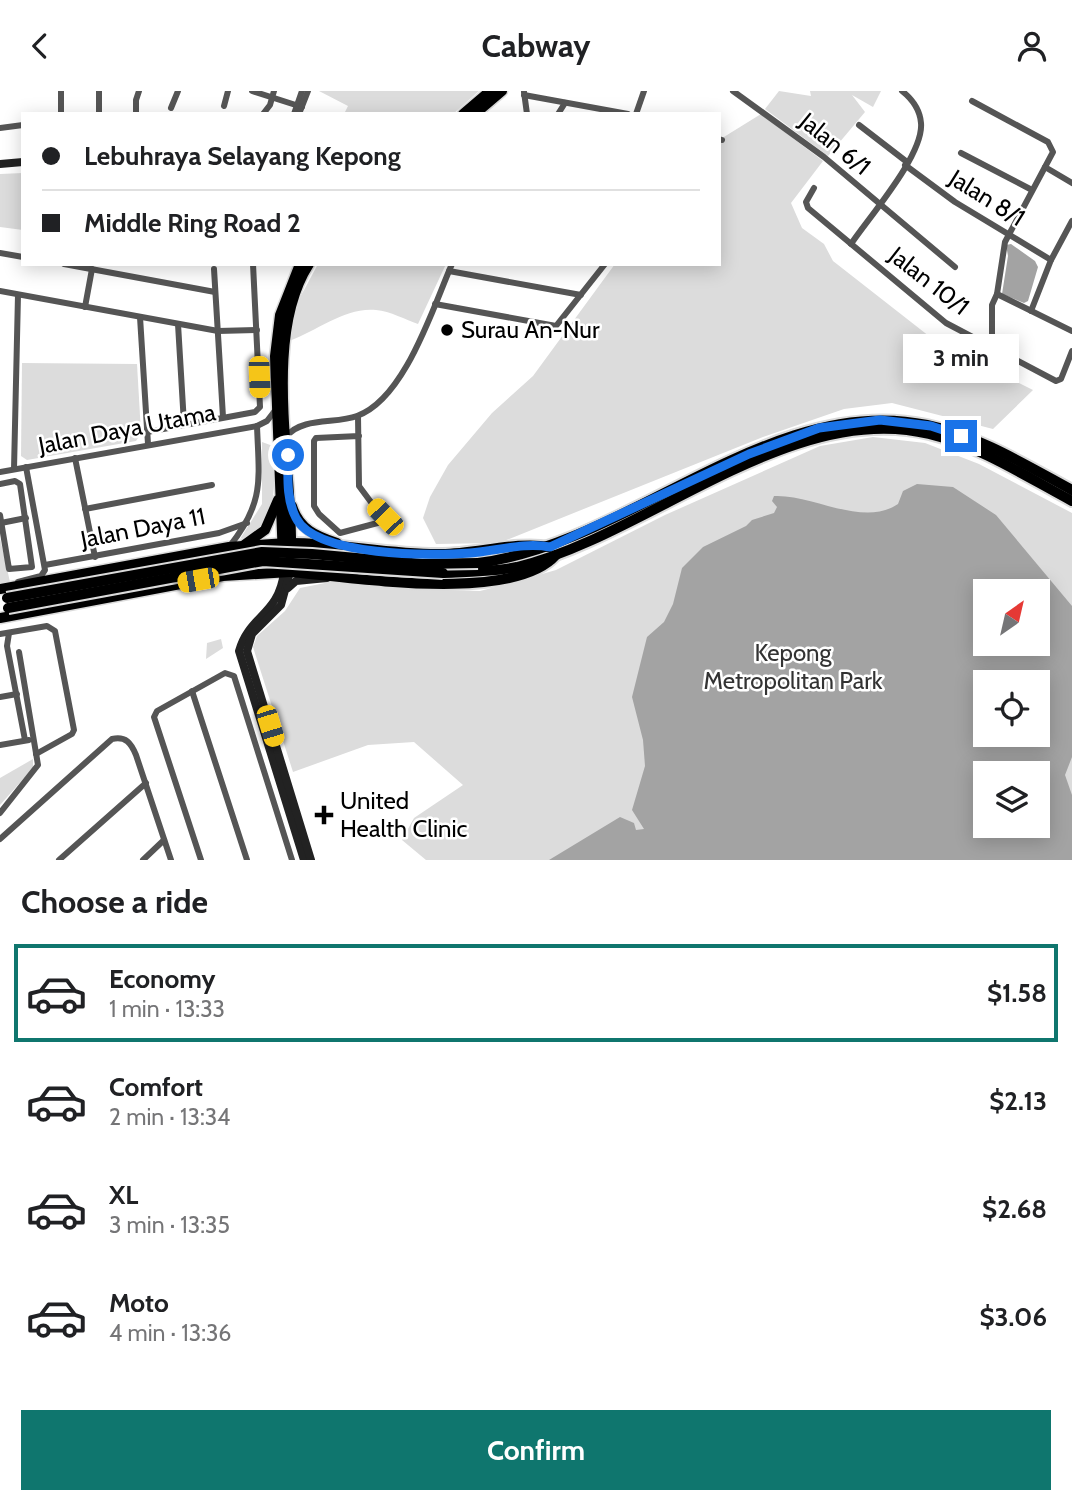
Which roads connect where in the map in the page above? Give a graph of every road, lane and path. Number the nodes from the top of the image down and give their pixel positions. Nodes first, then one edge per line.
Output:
1 (61, 91) edge
2 (99, 91) edge
3 (139, 91) edge
4 (178, 91) edge
5 (228, 91) edge
6 (252, 91) edge
7 (274, 91) edge
8 (302, 91) edge
9 (308, 91) edge
10 (490, 91) edge
11 (502, 91) edge
12 (644, 91) edge
13 (733, 91) edge
14 (902, 91) edge
15 (524, 93) edge
16 (272, 100) junction
17 (972, 101) dead end
18 (565, 103) junction
19 (224, 106) dead end
20 (171, 108) dead end
21 (299, 108) edge
22 (61, 112) edge
23 (99, 112) edge
24 (136, 112) edge
25 (264, 112) edge
26 (466, 112) edge
27 (477, 112) edge
28 (527, 112) edge
29 (559, 112) edge
30 (617, 112) edge
31 (637, 112) edge
32 (21, 125) edge
33 (859, 125) dead end
34 (0, 128) edge
35 (961, 153) dead end
36 (21, 162) edge
37 (0, 164) edge
38 (906, 164) junction
39 (1045, 167) junction
40 (1072, 183) edge
41 (814, 188) dead end
42 (1032, 190) junction
43 (878, 204) junction
44 (1072, 221) edge
45 (1007, 235) junction
46 (851, 244) junction
47 (0, 253) edge
48 (21, 257) edge
49 (1051, 260) junction
50 (75, 266) edge
51 (253, 266) edge
52 (299, 266) edge
53 (308, 266) edge
54 (600, 266) edge
55 (955, 267) dead end
56 (214, 268) dead end
57 (451, 268) edge
58 (92, 269) junction
59 (0, 291) edge
60 (215, 292) junction
61 (997, 294) junction
62 (18, 295) junction
63 (581, 295) junction
64 (435, 304) junction
65 (85, 307) junction
66 (1031, 311) junction
67 (140, 317) junction
68 (178, 324) junction
69 (257, 330) junction
70 (218, 331) junction
71 (1072, 331) edge
72 (992, 345) junction
73 (1072, 351) edge
74 (277, 408) junction
75 (286, 416) junction
76 (358, 416) junction
77 (223, 418) junction
78 (184, 424) junction
79 (259, 425) junction
80 (301, 425) junction
81 (147, 432) junction
82 (283, 436) junction
83 (359, 436) junction
84 (148, 444) junction
85 (75, 458) junction
86 (26, 467) junction
87 (14, 469) junction
88 (0, 472) edge
89 (0, 484) edge
90 (212, 485) dead end
91 (1072, 490) edge
92 (284, 493) junction
93 (1072, 502) edge
94 (85, 509) junction
95 (0, 515) edge
96 (26, 518) junction
97 (1, 523) edge
98 (247, 523) junction
99 (286, 543) junction
100 (317, 543) junction
101 (247, 545) junction
102 (229, 547) junction
103 (350, 548) junction
104 (553, 550) junction
105 (95, 557) junction
106 (45, 565) junction
107 (287, 572) junction
108 (247, 573) junction
109 (320, 574) junction
110 (333, 575) junction
111 (288, 588) junction
112 (4, 599) edge
113 (0, 618) edge
114 (9, 633) junction
115 (0, 634) edge
116 (4, 647) edge
117 (243, 651) junction
118 (19, 652) dead end
119 (192, 691) junction
120 (26, 692) junction
121 (16, 694) junction
122 (0, 697) edge
123 (34, 739) junction
124 (24, 740) junction
125 (0, 745) edge
126 (36, 754) junction
127 (146, 783) junction
128 (0, 813) edge
129 (0, 838) edge
130 (164, 841) junction
131 (59, 860) edge
132 (143, 860) edge
133 (171, 860) edge
134 (201, 860) edge
135 (247, 860) edge
136 (292, 860) edge
137 (304, 860) edge
138 (312, 860) edge

1 - 22 street
2 - 23 street
3 - 24 street
4 - 20 street
5 - 19 street
6 - 16 street
7 - 16 street
8 - 21 street
9 - 21 street
10 - 26 main road
11 - 27 main road
12 - 31 street
13 - 43 street, Jalan 6/1
14 - 38 street
15 - 18 street
15 - 28 street
16 - 21 street
16 - 25 street
17 - 39 street
18 - 29 street
18 - 30 street
32 - 34 street
33 - 38 street, Jalan 8/1
35 - 42 street
36 - 37 street
38 - 43 street
38 - 45 street, Jalan 8/1
39 - 40 street
39 - 42 street
41 - 46 street, Jalan 10/1
42 - 45 street
43 - 46 street
43 - 55 street, Jalan 6/1
44 - 49 street
45 - 49 street, Jalan 8/1
45 - 61 street
46 - 72 street, Jalan 10/1
47 - 48 street
49 - 66 street
50 - 58 street
51 - 69 street
52 - 74 main road
53 - 75 main road
54 - 63 street
56 - 60 street
57 - 63 street
57 - 64 street
58 - 60 street
58 - 65 street
59 - 62 street
60 - 70 street
61 - 66 street
61 - 72 street
62 - 65 street
62 - 87 street
63 - 64 street
64 - 76 street
65 - 67 street
66 - 71 street
67 - 68 street
67 - 81 street
68 - 70 street
68 - 78 street
69 - 70 street
69 - 77 street
70 - 77 street
72 - 73 street, Jalan 10/1
74 - 79 street
74 - 82 main road
75 - 80 street
75 - 82 main road
76 - 80 street
76 - 83 street
77 - 78 street
78 - 81 street
79 - 82 street
79 - 84 street, Jalan Daya Utama
79 - 98 street, Jalan Daya 11
80 - 82 street
81 - 84 street
82 - 92 main road
83 - 83 street
84 - 85 street, Jalan Daya Utama
85 - 86 street, Jalan Daya Utama
85 - 94 street
86 - 87 street, Jalan Daya Utama
86 - 106 street
87 - 88 street, Jalan Daya Utama
89 - 96 street
90 - 94 street
91 - 104 highway
92 - 99 main road
92 - 101 main road
92 - 103 main road
93 - 104 highway
94 - 105 street
95 - 97 street
96 - 97 street
96 - 97 street
98 - 102 street, Jalan Daya 11
98 - 105 street, Jalan Daya 11
99 - 100 highway
99 - 101 main road
99 - 107 main road
100 - 103 highway
100 - 109 highway
101 - 102 main road
101 - 108 main road
102 - 112 main road
103 - 104 highway
104 - 110 highway
104 - 112 highway, bridge
105 - 106 street, Jalan Daya 11
106 - 112 street
107 - 108 main road
107 - 109 highway
107 - 111 street
107 - 117 street
108 - 113 main road
109 - 110 highway
110 - 111 street
111 - 117 street
114 - 115 street
114 - 116 street
114 - 126 street
116 - 121 street
117 - 137 street
117 - 138 street
118 - 120 street
119 - 134 street
119 - 135 street
119 - 136 street
120 - 121 street
120 - 123 street
121 - 122 street
121 - 124 street
123 - 124 street
123 - 126 street
124 - 125 street
126 - 128 street
127 - 129 street
127 - 130 street
127 - 131 street
130 - 132 street
130 - 133 street

